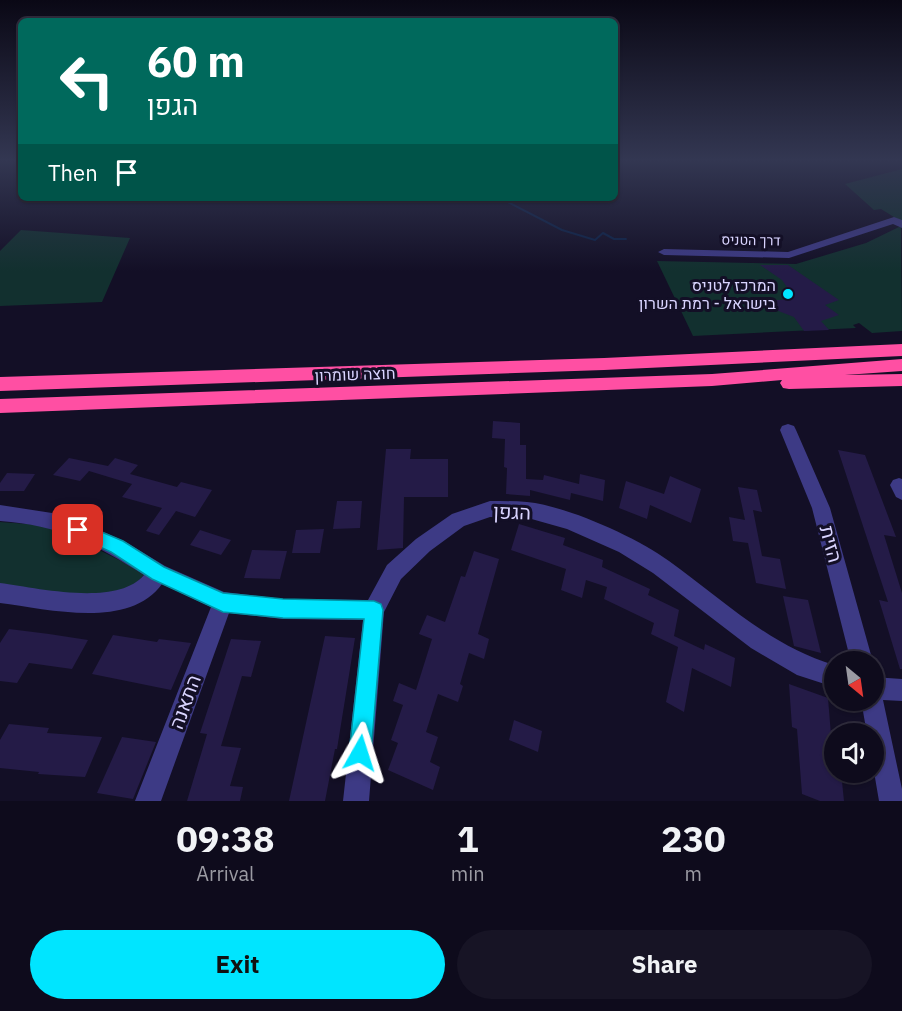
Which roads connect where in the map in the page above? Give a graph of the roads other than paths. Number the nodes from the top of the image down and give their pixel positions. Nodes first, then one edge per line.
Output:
1 (902, 225) edge
2 (664, 252) dead end
3 (902, 338) edge
4 (902, 350) edge
5 (902, 365) edge
6 (464, 368) junction
7 (712, 380) junction
8 (902, 380) edge
9 (0, 384) edge
10 (0, 406) edge
11 (788, 430) dead end
12 (0, 513) edge
13 (158, 573) junction
14 (0, 593) edge
15 (223, 602) junction
16 (374, 610) junction
17 (859, 651) edge
18 (824, 673) edge
19 (884, 689) edge
20 (902, 690) edge
21 (874, 711) edge
22 (148, 801) edge
23 (356, 801) edge
24 (892, 801) edge

1 - 2 street, דרך הטניס
3 - 6 highway
4 - 6 highway
5 - 7 highway
6 - 9 highway
7 - 8 highway
7 - 10 highway, חוצה שומרון
11 - 17 street, הזית
12 - 13 street
13 - 14 street
13 - 15 street
15 - 16 street
15 - 22 street, התאנה
16 - 18 street, הגפן
16 - 23 street
19 - 20 street
21 - 24 street

